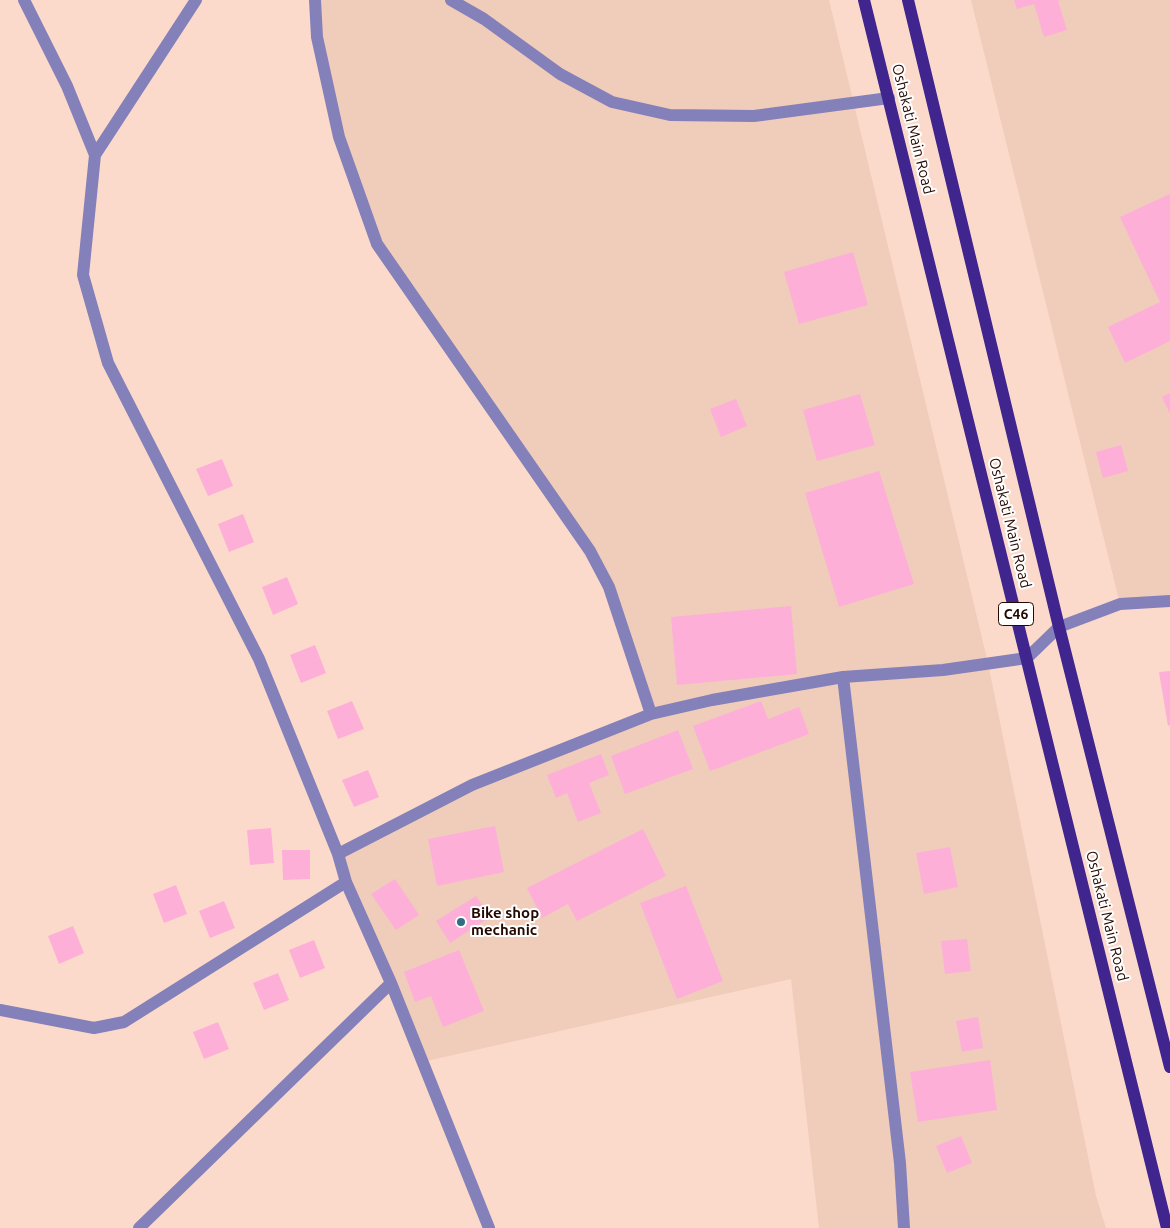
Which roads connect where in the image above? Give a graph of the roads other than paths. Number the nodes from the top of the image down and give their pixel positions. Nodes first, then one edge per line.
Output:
1 (24, 0) edge
2 (196, 0) edge
3 (315, 0) edge
4 (452, 0) edge
5 (864, 0) edge
6 (908, 0) edge
7 (889, 98) junction
8 (95, 155) junction
9 (1170, 601) edge
10 (1059, 627) junction
11 (1027, 658) junction
12 (843, 676) junction
13 (651, 714) junction
14 (338, 854) junction
15 (346, 882) junction
16 (392, 983) junction
17 (0, 1010) edge
18 (1170, 1067) edge
19 (139, 1228) edge
20 (488, 1228) edge
21 (904, 1228) edge
22 (1167, 1228) edge

1 - 8 street
2 - 8 street
3 - 13 street
4 - 7 street
5 - 7 main road, Oshakati Main Road / C46
6 - 10 main road, Oshakati Main Road / C46
7 - 11 main road, Oshakati Main Road / C46
8 - 14 street
9 - 10 street
10 - 11 street
10 - 18 main road, Oshakati Main Road / C46
11 - 12 street
11 - 22 main road, Oshakati Main Road / C46
12 - 13 street
12 - 21 street
13 - 14 street
14 - 15 street
15 - 16 street
15 - 17 street
16 - 19 street
16 - 20 street

